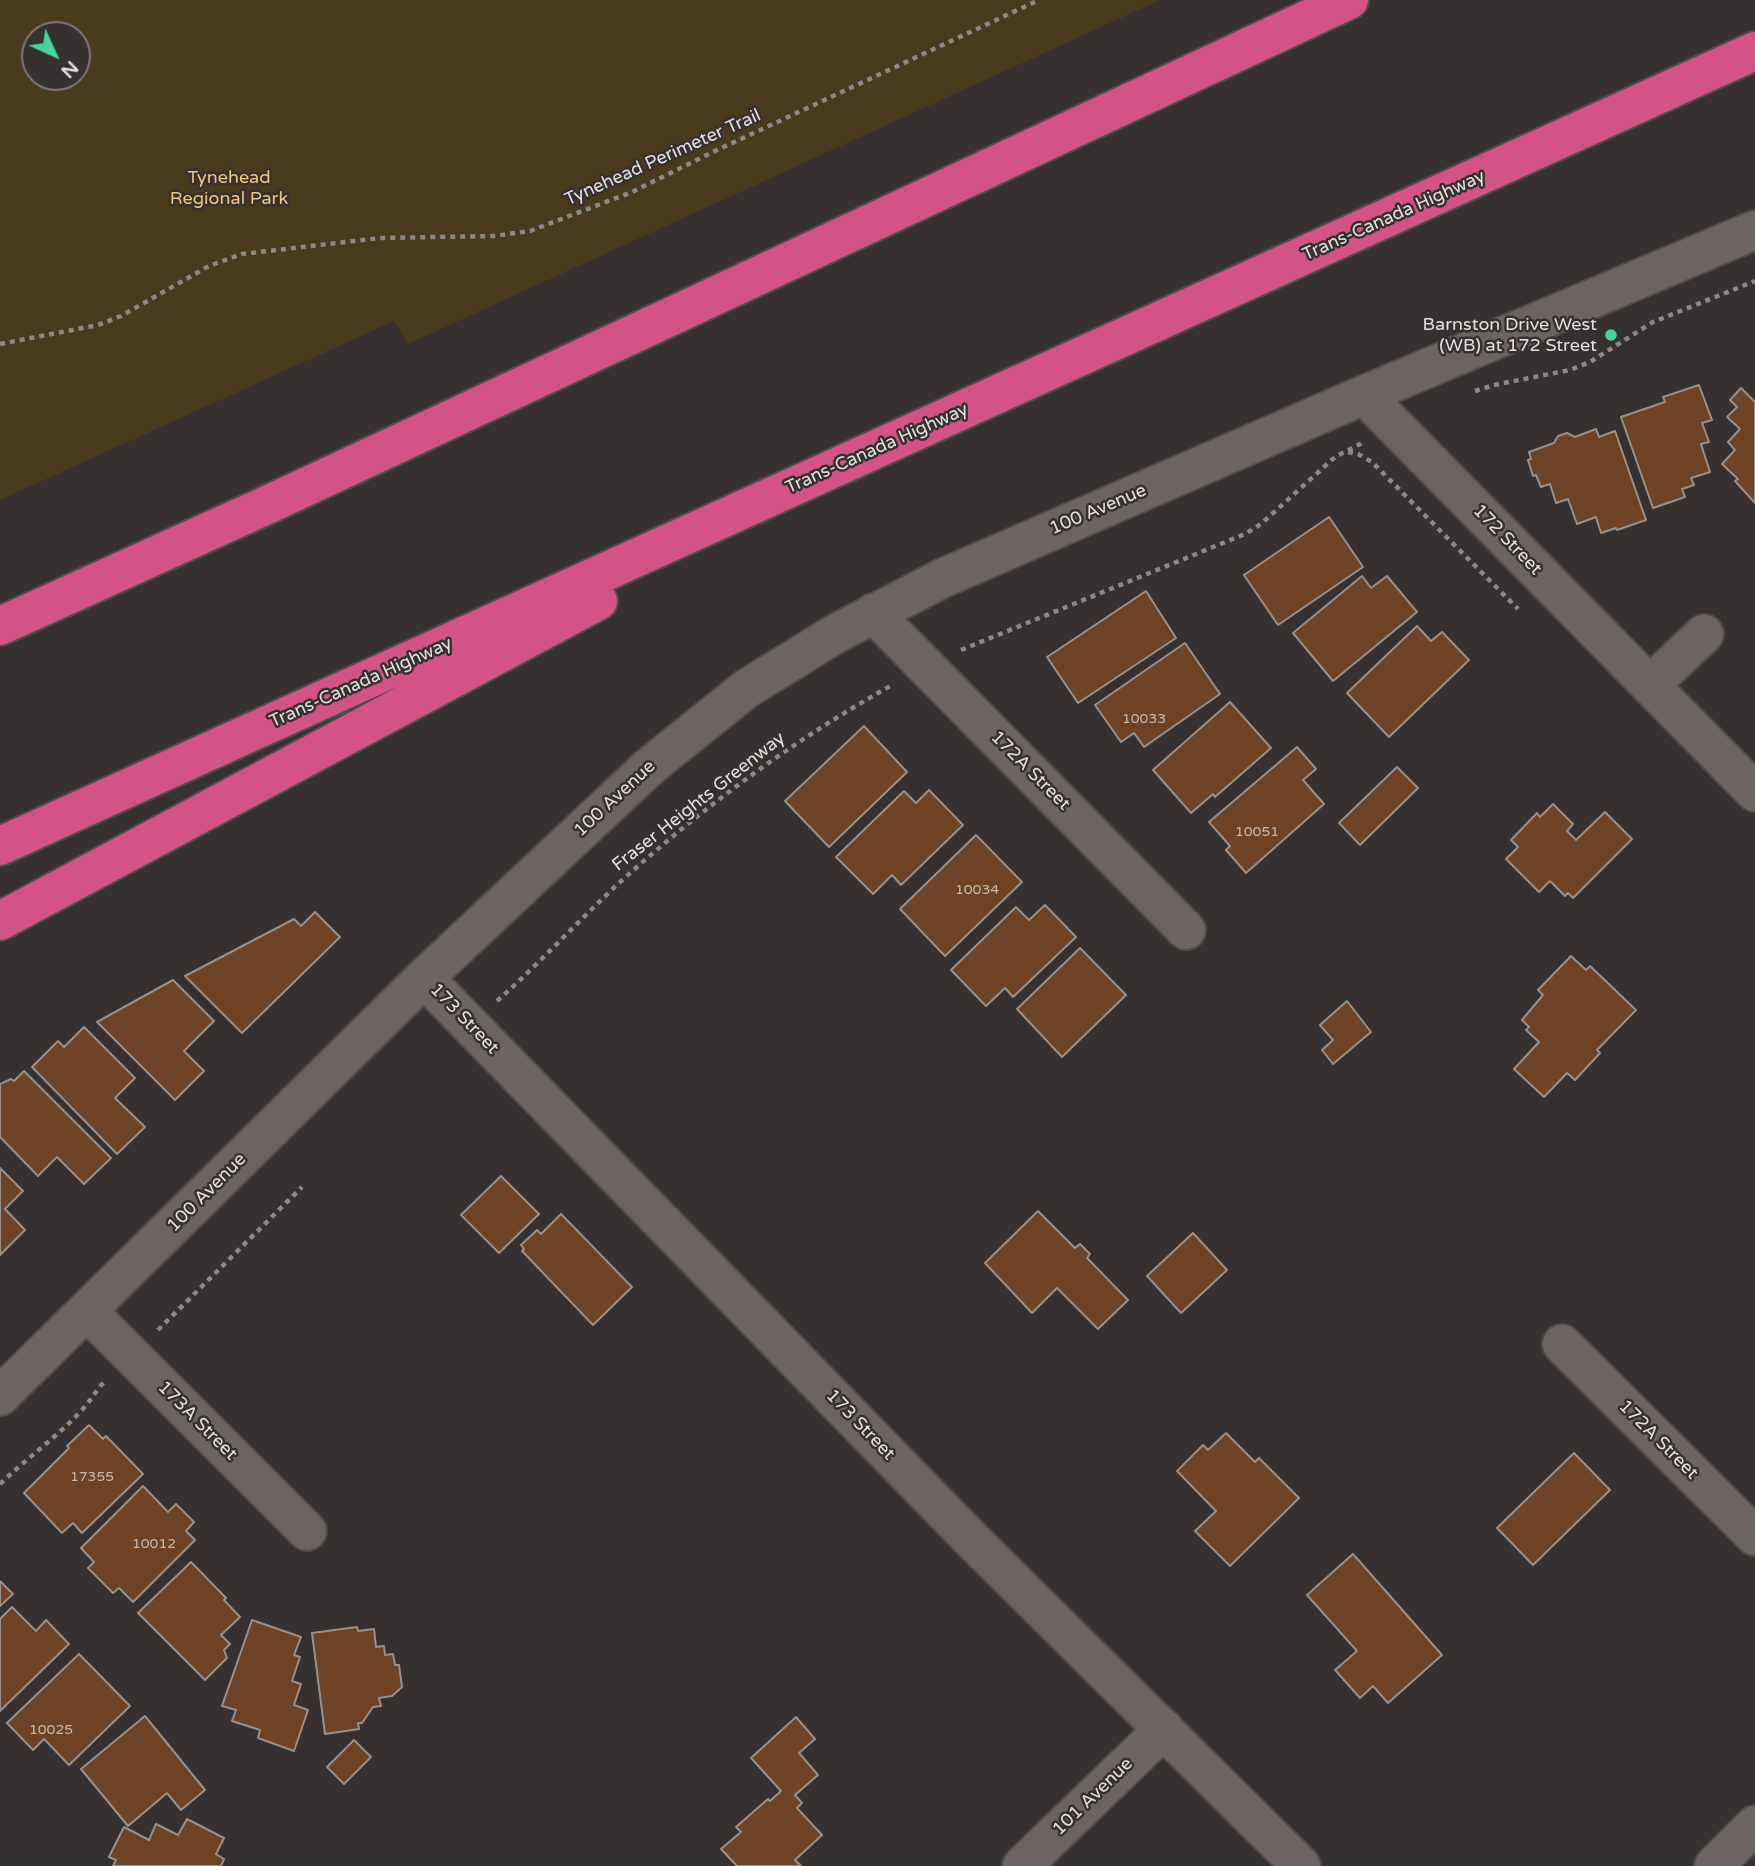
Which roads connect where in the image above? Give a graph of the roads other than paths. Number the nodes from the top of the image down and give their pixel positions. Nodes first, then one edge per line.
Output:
1 (1349, 0) edge
2 (1755, 51) edge
3 (1755, 66) edge
4 (1586, 129) junction
5 (1755, 230) edge
6 (1364, 395) junction
7 (915, 432) junction
8 (267, 505) junction
9 (0, 600) edge
10 (873, 613) junction
11 (0, 626) edge
12 (1704, 634) dead end
13 (1650, 685) junction
14 (1755, 792) edge
15 (0, 846) edge
16 (0, 921) edge
17 (1186, 930) dead end
18 (433, 987) junction
19 (88, 1311) junction
20 (1562, 1344) dead end
21 (0, 1396) edge
22 (307, 1531) dead end
23 (1755, 1536) edge
24 (1164, 1728) junction
25 (1755, 1825) edge
26 (1022, 1866) edge
27 (1301, 1866) edge
28 (1714, 1866) edge

1 - 8 highway
2 - 4 highway, Trans-Canada Highway
3 - 4 street
4 - 7 highway, Trans-Canada Highway
5 - 6 street, 100 Avenue
6 - 10 street, 100 Avenue
6 - 13 street, 172 Street
7 - 15 highway, Trans-Canada Highway
7 - 16 highway
8 - 9 highway
8 - 11 highway
10 - 17 street, 172A Street
10 - 18 street, 100 Avenue
12 - 13 street
13 - 14 street, 172 Street
18 - 19 street, 100 Avenue
18 - 24 street, 173 Street
19 - 21 street, 100 Avenue
19 - 22 street, 173A Street
20 - 23 street, 172A Street
24 - 26 street, 101 Avenue
24 - 27 street, 173 Street
25 - 28 street

